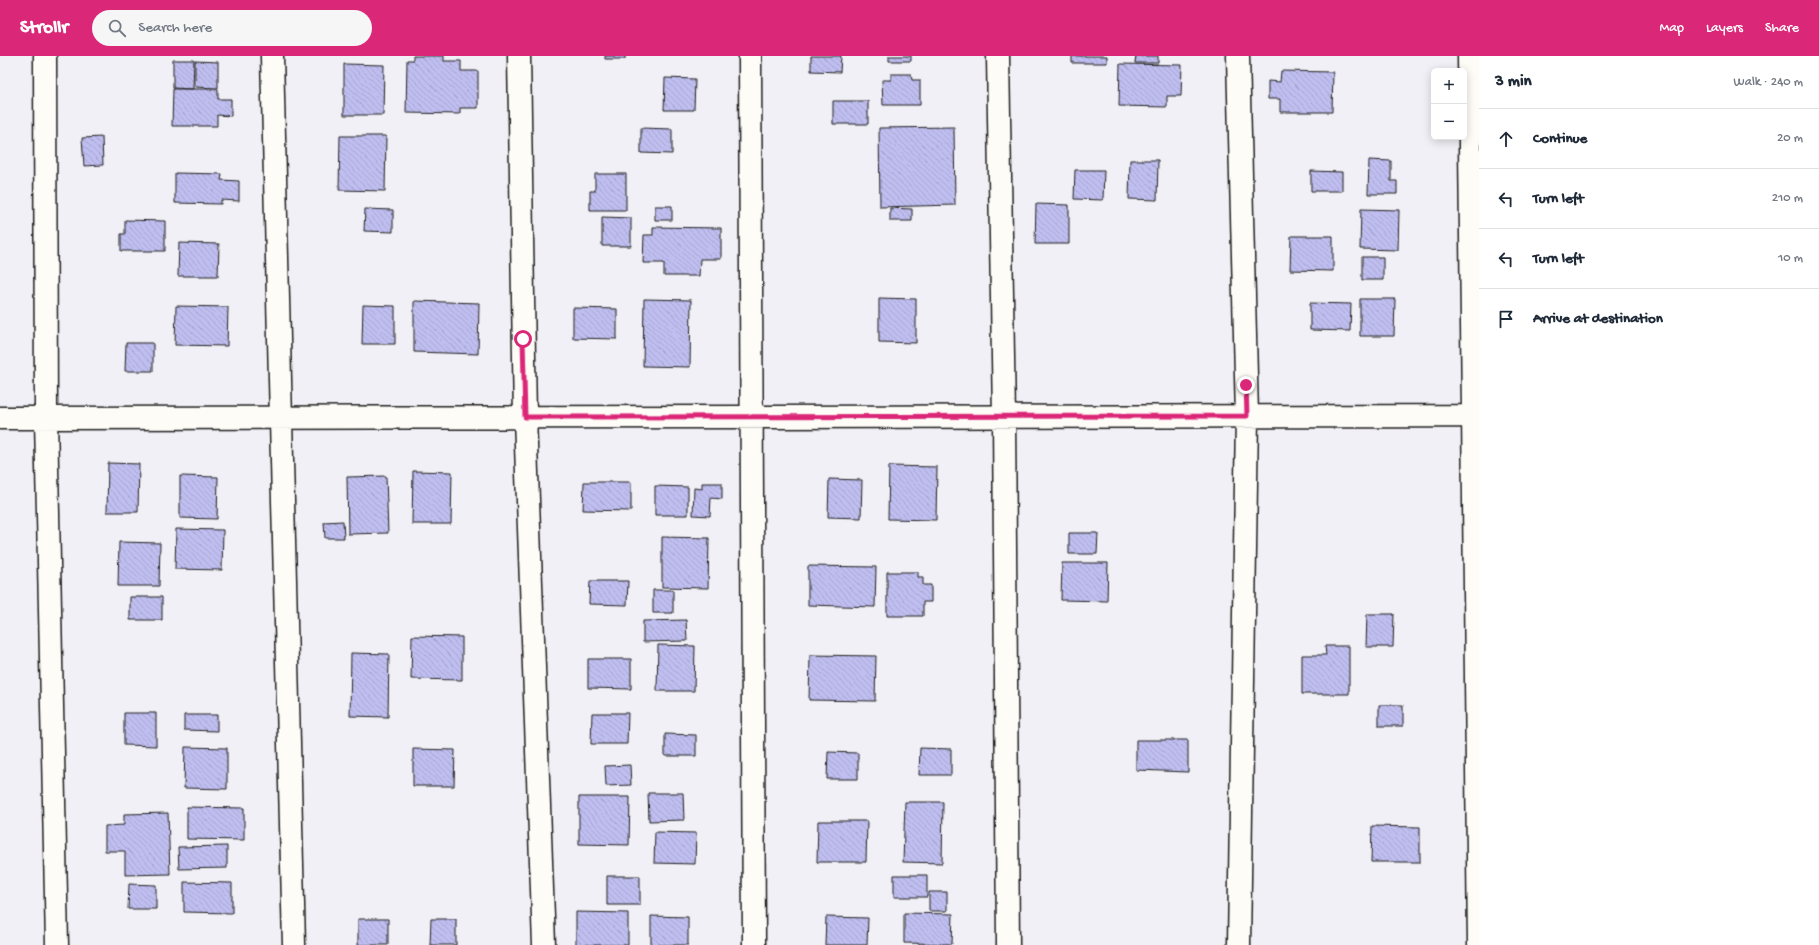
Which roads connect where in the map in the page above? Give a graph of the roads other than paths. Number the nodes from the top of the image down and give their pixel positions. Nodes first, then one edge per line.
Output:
1 (45, 56) edge
2 (272, 56) edge
3 (519, 56) edge
4 (750, 56) edge
5 (998, 56) edge
6 (1238, 56) edge
7 (1469, 56) edge
8 (1247, 416) junction
9 (1476, 416) edge
10 (525, 417) junction
11 (752, 417) junction
12 (1004, 417) junction
13 (0, 418) edge
14 (46, 418) junction
15 (280, 418) junction
16 (57, 945) edge
17 (294, 945) edge
18 (544, 945) edge
19 (754, 945) edge
20 (1008, 945) edge
21 (1239, 945) edge
22 (1479, 945) edge

1 - 14 street
2 - 15 street
3 - 10 street
4 - 11 street
5 - 12 street
6 - 8 street
7 - 9 street
8 - 9 street
8 - 12 street
8 - 21 street
9 - 22 street
10 - 11 street
10 - 15 street
10 - 18 street
11 - 12 street
11 - 19 street
12 - 20 street
13 - 14 street
14 - 15 street
14 - 16 street
15 - 17 street

